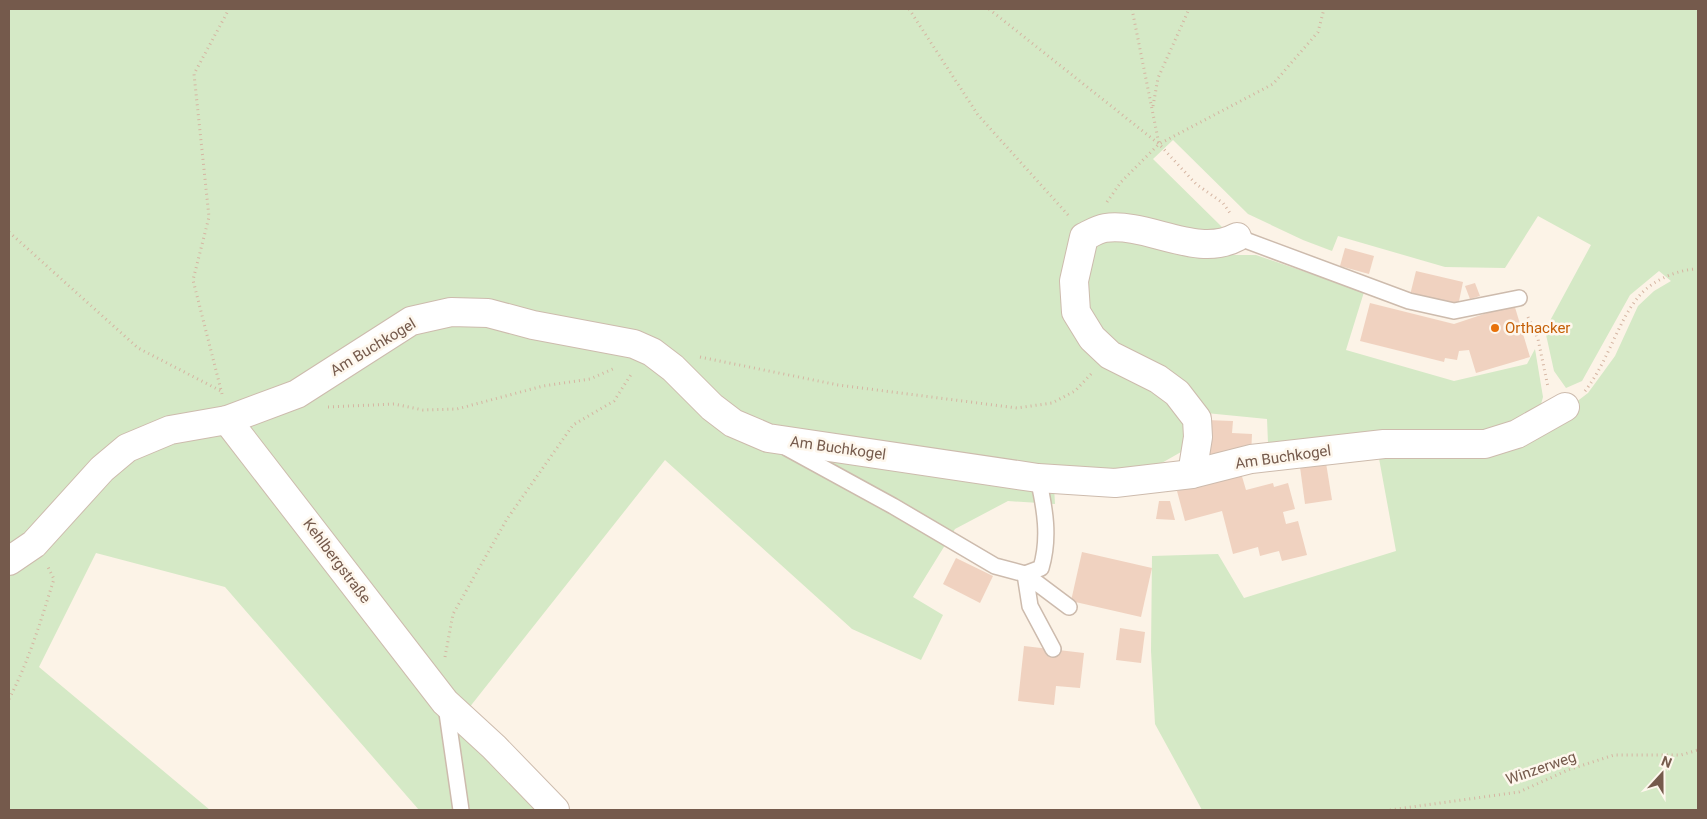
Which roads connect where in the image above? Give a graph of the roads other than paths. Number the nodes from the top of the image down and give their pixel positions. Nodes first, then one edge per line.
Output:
1 (1237, 237) joint
2 (1519, 298) road end
3 (1559, 410) road end
4 (227, 420) junction
5 (768, 438) junction
6 (1192, 474) junction
7 (1038, 478) junction
8 (9, 561) edge
9 (1025, 574) junction
10 (1069, 607) dead end
11 (1053, 649) dead end
12 (445, 702) junction
13 (461, 810) edge
14 (555, 810) edge

1 - 2 lane
1 - 6 street
3 - 6 street, Am Buchkogel
4 - 5 street, Am Buchkogel
4 - 8 street, Am Buchkogel
4 - 12 street, Kehlbergstraße
5 - 7 street, Am Buchkogel
5 - 9 lane
6 - 7 street, Am Buchkogel
7 - 9 lane
9 - 10 lane
9 - 11 lane
12 - 13 lane, Kehlbergstraße
12 - 14 street, Kehlbergstraße

